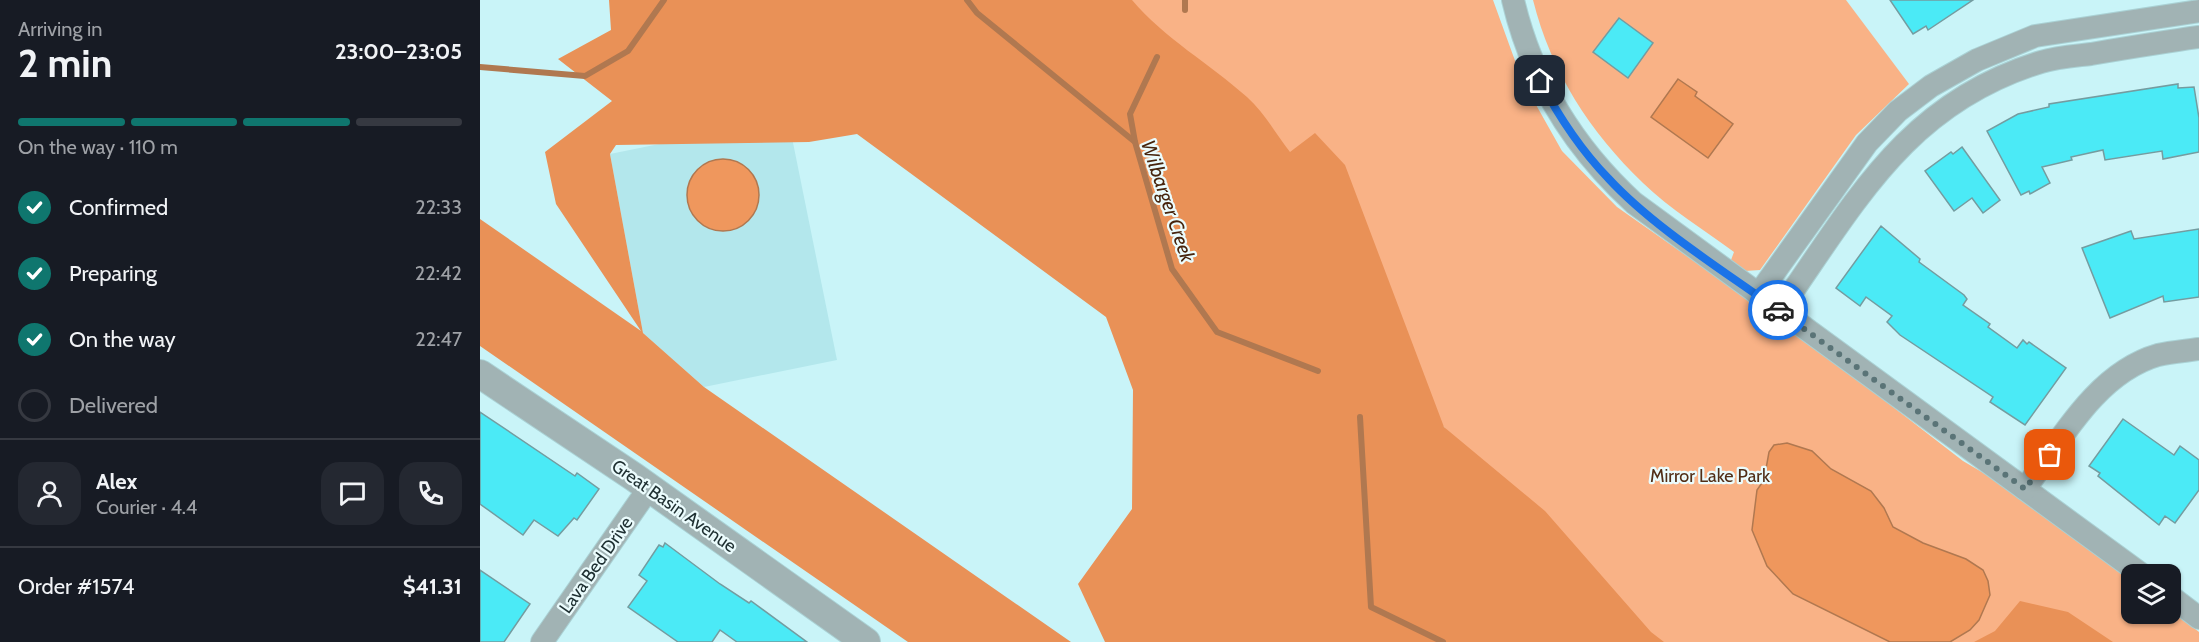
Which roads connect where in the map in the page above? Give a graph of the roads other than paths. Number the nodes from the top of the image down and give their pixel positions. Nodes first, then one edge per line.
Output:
1 (1514, 0) edge
2 (2199, 11) edge
3 (2199, 37) edge
4 (1758, 295) junction
5 (1779, 311) junction
6 (2199, 349) edge
7 (480, 374) edge
8 (649, 488) junction
9 (2025, 489) junction
10 (2127, 564) edge
11 (2181, 604) edge
12 (2199, 618) edge
13 (542, 642) edge
14 (866, 642) edge

1 - 4 street
2 - 4 street
3 - 5 street
4 - 5 street
5 - 9 street
6 - 9 street
7 - 8 street, Great Basin Avenue
8 - 13 street, Lava Bed Drive
8 - 14 street, Great Basin Avenue
9 - 10 street
11 - 12 street

